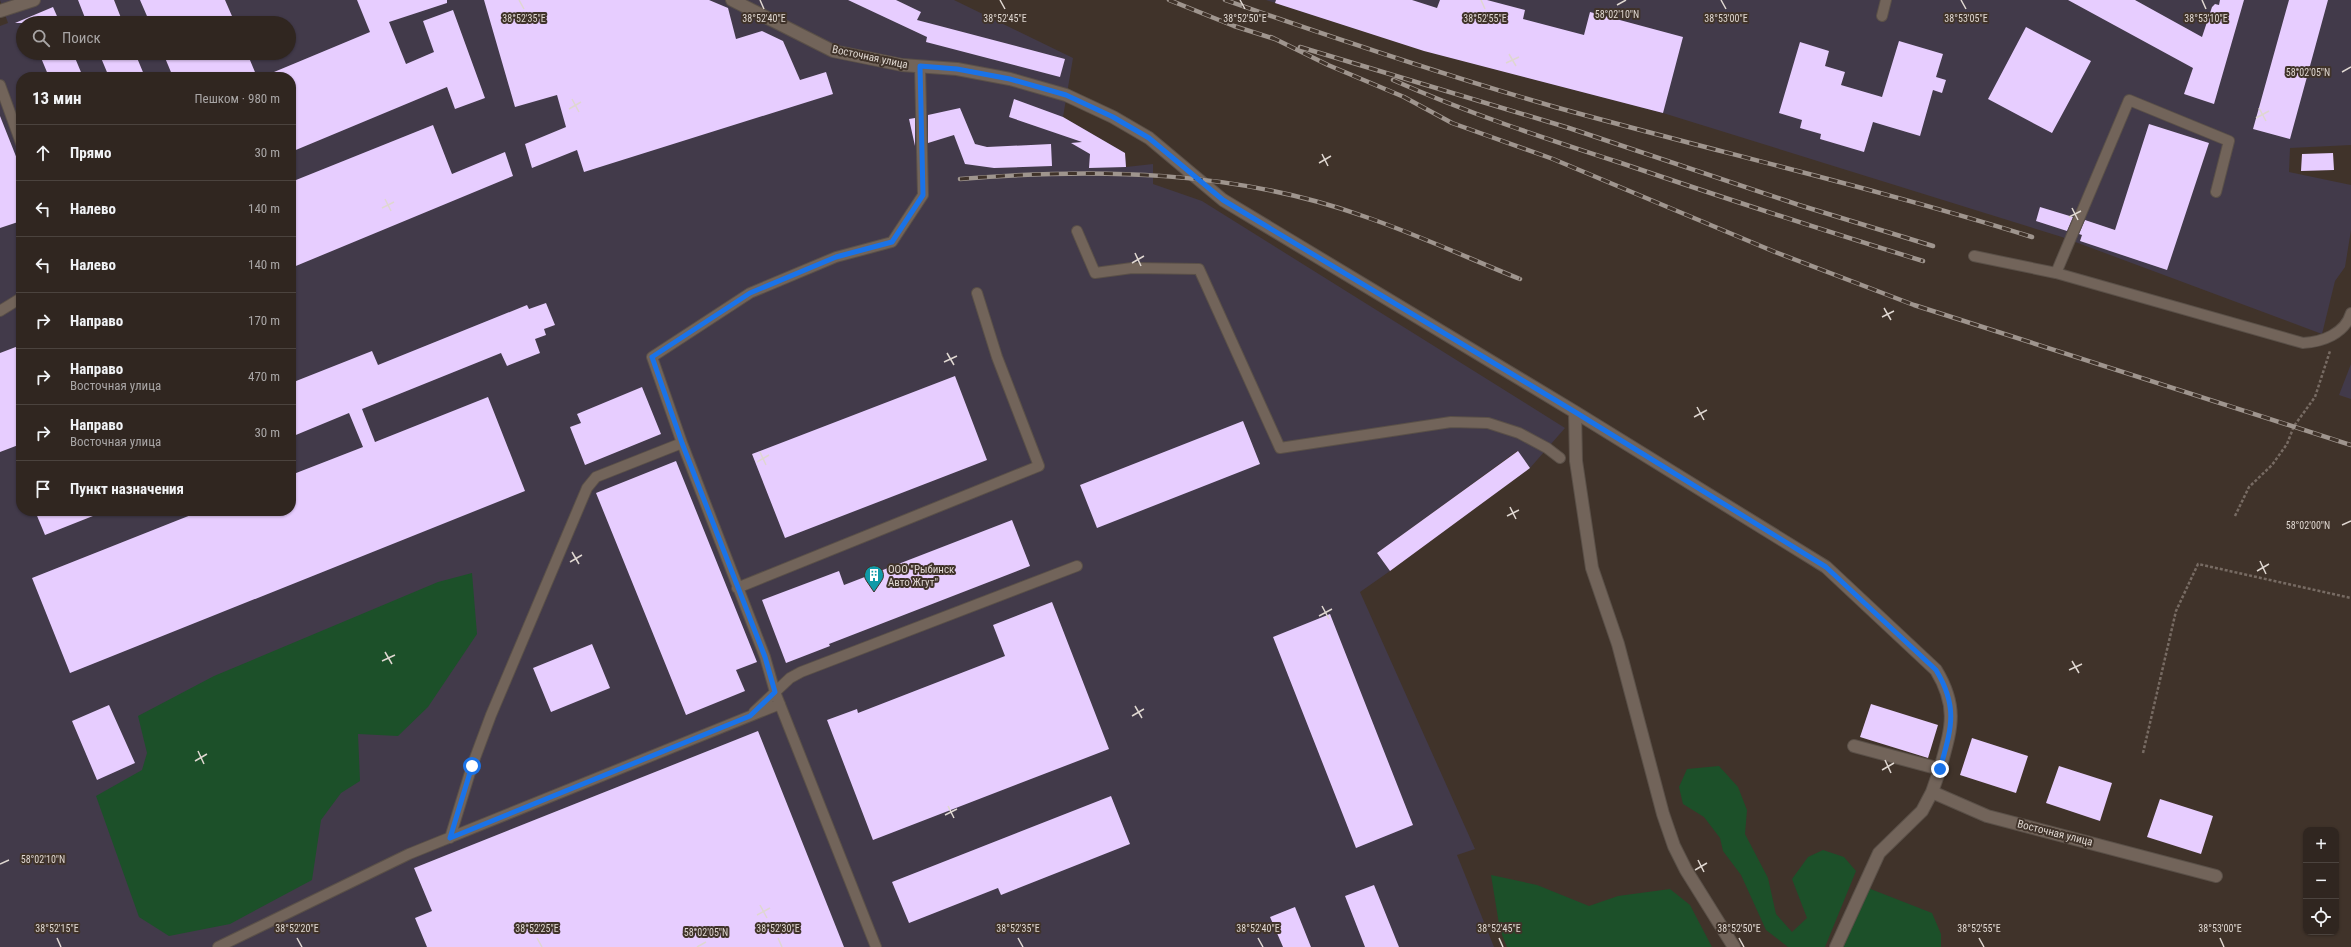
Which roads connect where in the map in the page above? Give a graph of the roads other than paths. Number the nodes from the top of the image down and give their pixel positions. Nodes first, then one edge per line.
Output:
1 (34, 0) edge
2 (732, 0) edge
3 (1886, 0) edge
4 (0, 11) edge
5 (1882, 16) dead end
6 (920, 66) junction
7 (0, 85) edge
8 (16, 129) edge
9 (2216, 192) dead end
10 (1077, 231) dead end
11 (1974, 256) dead end
12 (2056, 273) junction
13 (977, 293) dead end
14 (16, 301) edge
15 (0, 311) edge
16 (2351, 312) edge
17 (1575, 412) junction
18 (682, 443) junction
19 (1560, 458) dead end
20 (1077, 566) dead end
21 (737, 588) junction
22 (775, 692) junction
23 (780, 704) junction
24 (750, 716) junction
25 (1854, 746) dead end
26 (1940, 769) junction
27 (1932, 792) junction
28 (450, 838) junction
29 (2216, 876) dead end
30 (218, 947) edge
31 (876, 947) edge
32 (1734, 947) edge
33 (1836, 947) edge

1 - 4 street
2 - 6 street, Восточная улица
3 - 5 lane
6 - 17 street, Восточная улица
6 - 18 lane
7 - 8 lane
9 - 12 lane
10 - 19 lane
11 - 12 lane
12 - 16 lane
13 - 21 lane
14 - 15 lane
17 - 26 street, Восточная улица
17 - 32 street
18 - 21 lane
18 - 28 lane
20 - 22 lane
21 - 22 lane
22 - 23 lane
22 - 24 lane
23 - 24 lane
23 - 31 lane
24 - 28 lane
25 - 26 street
26 - 27 street, Восточная улица
27 - 29 street, Восточная улица
27 - 33 street
28 - 30 lane

